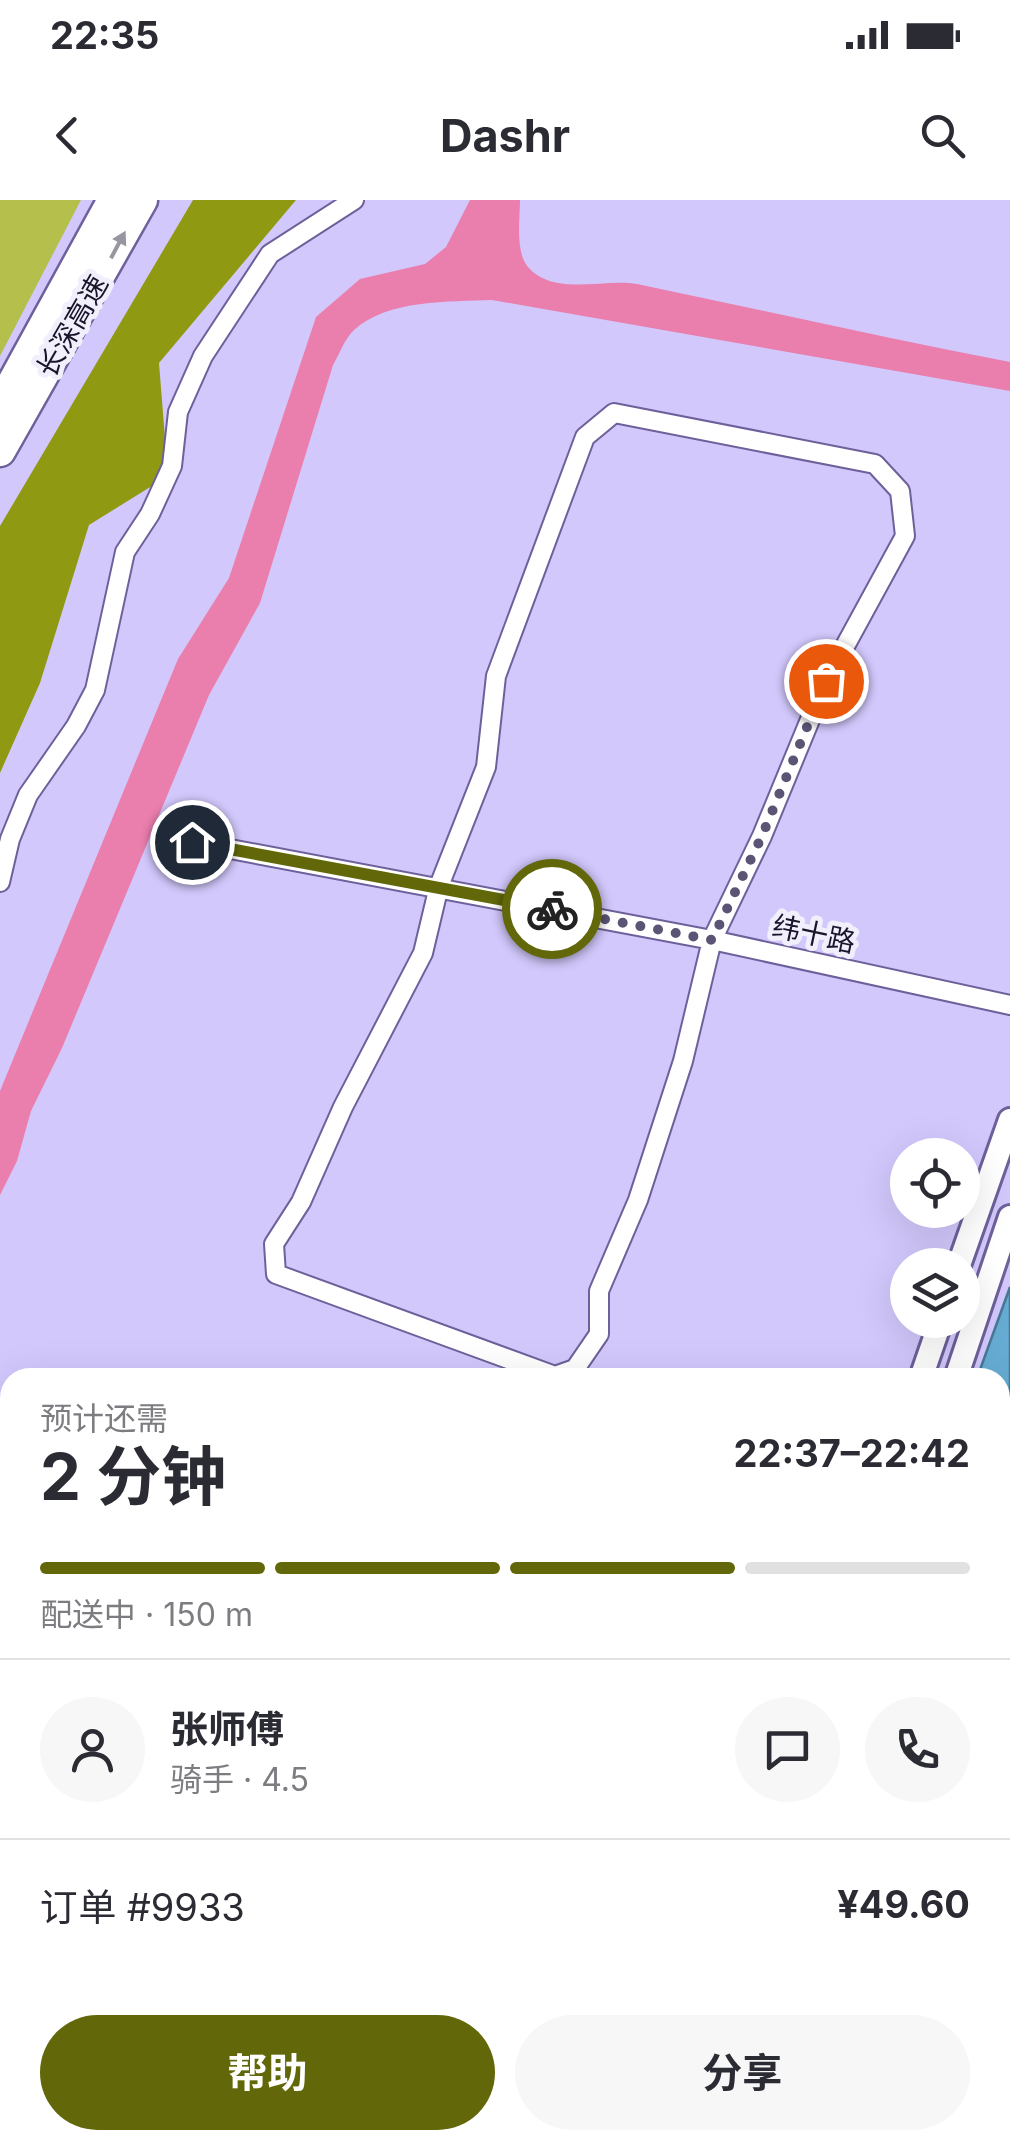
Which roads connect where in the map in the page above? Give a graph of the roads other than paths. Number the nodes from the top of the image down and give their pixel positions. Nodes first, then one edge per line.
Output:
1 (114, 200) edge
2 (142, 200) edge
3 (354, 200) edge
4 (0, 406) edge
5 (0, 451) edge
6 (192, 842) dead end
7 (0, 882) edge
8 (438, 886) junction
9 (712, 940) junction
10 (1010, 1006) edge
11 (1010, 1120) edge
12 (1010, 1217) edge
13 (965, 1248) edge
14 (935, 1338) edge
15 (532, 1368) edge
16 (575, 1368) edge
17 (925, 1368) edge
18 (959, 1368) edge

1 - 4 highway, 长深高速
5 -> 2 highway, 长深高速
3 - 7 street
6 - 8 street, 纬十路
8 - 9 street, 纬十路
8 - 9 street
8 - 15 street
9 - 10 street, 纬十路
9 - 16 street
11 - 13 main road
12 - 18 main road
14 - 17 main road

